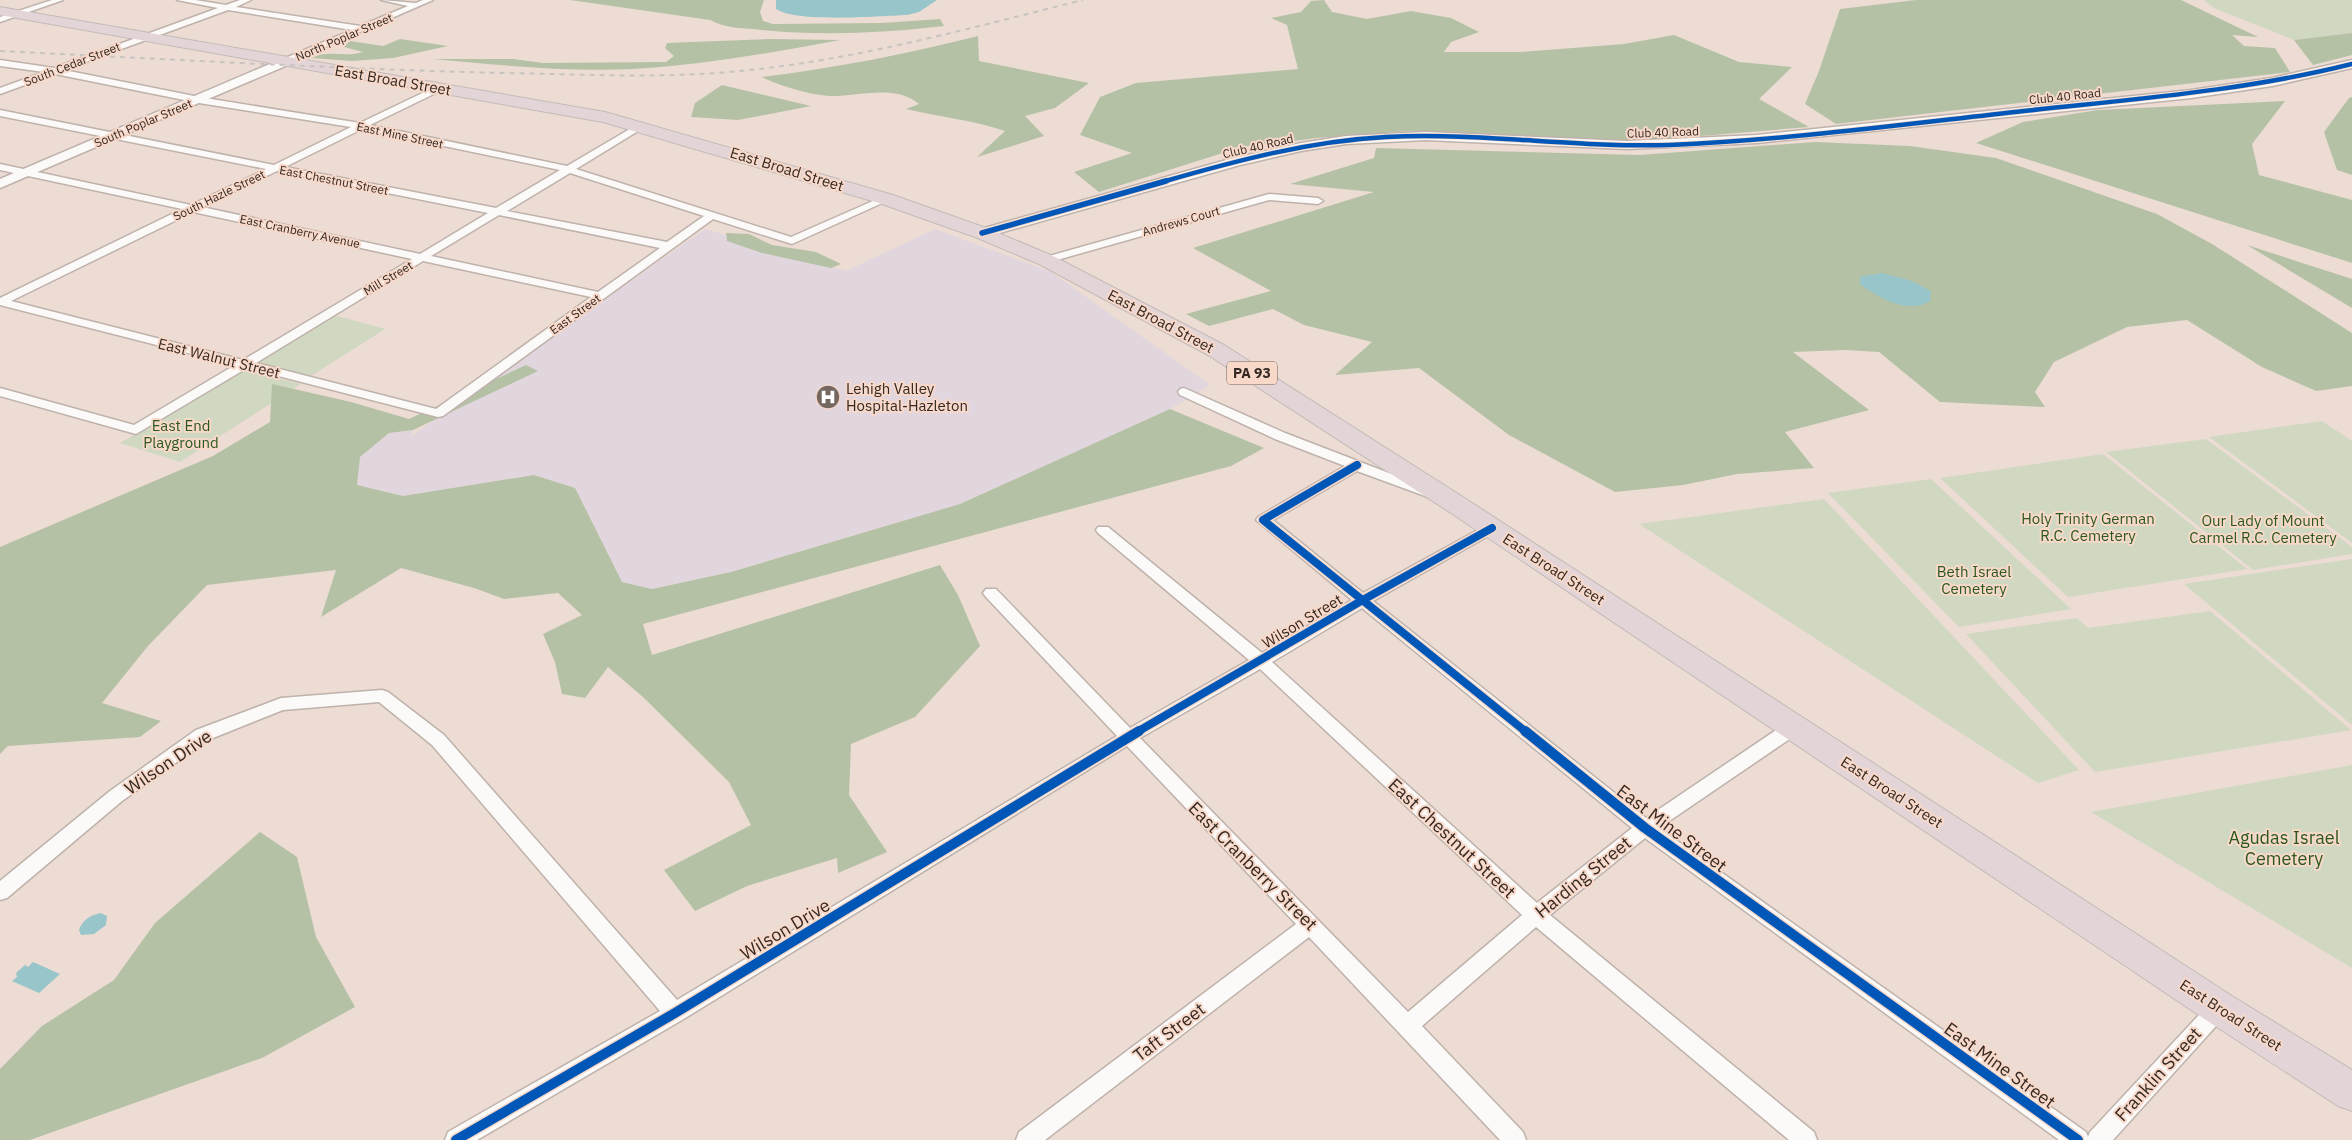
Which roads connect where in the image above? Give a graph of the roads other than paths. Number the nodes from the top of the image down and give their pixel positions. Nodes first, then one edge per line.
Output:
1 (59, 0) edge
2 (181, 0) edge
3 (247, 0) edge
4 (385, 0) edge
5 (430, 0) edge
6 (418, 5) junction
7 (227, 7) junction
8 (5, 15) edge
9 (361, 29) junction
10 (143, 37) junction
11 (286, 62) junction
12 (0, 63) edge
13 (2352, 64) edge
14 (54, 71) junction
15 (439, 88) junction
16 (0, 91) edge
17 (198, 100) junction
18 (0, 113) edge
19 (360, 126) junction
20 (640, 126) junction
21 (114, 136) junction
22 (0, 167) edge
23 (275, 168) junction
24 (568, 169) junction
25 (26, 173) junction
26 (0, 184) edge
27 (886, 199) junction
28 (1318, 201) dead end
29 (192, 208) junction
30 (497, 212) junction
31 (711, 216) junction
32 (982, 233) junction
33 (669, 246) junction
34 (422, 258) junction
35 (1046, 260) junction
36 (600, 296) junction
37 (0, 302) edge
38 (246, 364) junction
39 (0, 392) edge
40 (1184, 392) dead end
41 (438, 413) joint
42 (1357, 465) junction
43 (1457, 505) junction
44 (1492, 528) junction
45 (1103, 530) dead end
46 (990, 594) dead end
47 (1361, 601) junction
48 (1261, 661) junction
49 (1794, 727) junction
50 (1127, 738) junction
51 (1645, 828) junction
52 (0, 892) edge
53 (1536, 915) junction
54 (1311, 924) junction
55 (2219, 1008) junction
56 (675, 1013) junction
57 (1408, 1025) junction
58 (2352, 1092) edge
59 (456, 1140) edge
60 (1027, 1140) edge
61 (1516, 1140) edge
62 (1806, 1140) edge
63 (2078, 1140) edge
64 (2098, 1140) edge

1 - 8 street
2 - 7 street
3 - 7 street, South Cedar Street
4 - 6 street
5 - 6 street, North Poplar Street
6 - 9 street, North Poplar Street
7 - 9 street
7 - 10 street, South Cedar Street
8 - 10 highway, East Broad Street / PA 93
9 - 11 street, North Poplar Street
10 - 11 highway, East Broad Street / PA 93
10 - 14 street, South Cedar Street
11 - 15 highway, East Broad Street / PA 93
11 - 17 street, South Poplar Street
12 - 14 street, East Mine Street
13 - 32 street, Club 40 Road
14 - 16 street, South Cedar Street
14 - 17 street, East Mine Street
15 - 19 street, South Hazle Street
15 - 20 highway, East Broad Street / PA 93
17 - 19 street, East Mine Street
17 - 21 street, South Poplar Street
18 - 21 street, East Chestnut Street
19 - 23 street, South Hazle Street
19 - 24 street, East Mine Street
20 - 24 street, Mill Street
20 - 27 highway, East Broad Street / PA 93
21 - 23 street, East Chestnut Street
21 - 25 street, South Poplar Street
22 - 25 street, East Cranberry Avenue
23 - 29 street, South Hazle Street
23 - 30 street, East Chestnut Street
24 - 30 street, Mill Street
24 - 31 street, East Mine Street
25 - 26 street, South Poplar Street
25 - 29 street, East Cranberry Avenue
27 - 31 street, East Mine Street
27 - 32 highway, East Broad Street / PA 93
28 - 35 street, Andrews Court
29 - 34 street, East Cranberry Avenue
29 - 37 street, South Hazle Street
30 - 33 street, East Chestnut Street
30 - 34 street, Mill Street
31 - 33 street, East Street
32 - 35 highway, East Broad Street / PA 93
33 - 36 street, East Street
34 - 36 street, East Cranberry Avenue
34 - 38 street, Mill Street
35 - 43 highway, East Broad Street / PA 93
36 - 41 street, East Street
37 - 38 street, East Walnut Street
38 - 39 street, Mill Street
38 - 41 street, East Walnut Street
40 - 42 street
42 - 43 street
42 - 47 street, East Mine Street
43 - 44 highway, East Broad Street / PA 93
44 - 47 street, Wilson Street
44 - 49 highway, East Broad Street / PA 93
45 - 48 street, East Chestnut Street
46 - 50 street, East Cranberry Street
47 - 48 street, Wilson Street
47 - 51 street, East Mine Street
48 - 50 street, Wilson Street
48 - 53 street, East Chestnut Street
49 - 51 street, Harding Street
49 - 55 highway, East Broad Street / PA 93
50 - 54 street, East Cranberry Street
50 - 56 street, Wilson Drive
51 - 53 street, Harding Street
51 - 63 street, East Mine Street
52 - 56 street, Wilson Drive
53 - 57 street, Harding Street
53 - 62 street, East Chestnut Street
54 - 57 street, East Cranberry Street
54 - 60 street, Taft Street
55 - 58 highway, East Broad Street / PA 93
55 - 64 street, Franklin Street
56 - 59 street, Wilson Drive
57 - 61 street, East Cranberry Street

